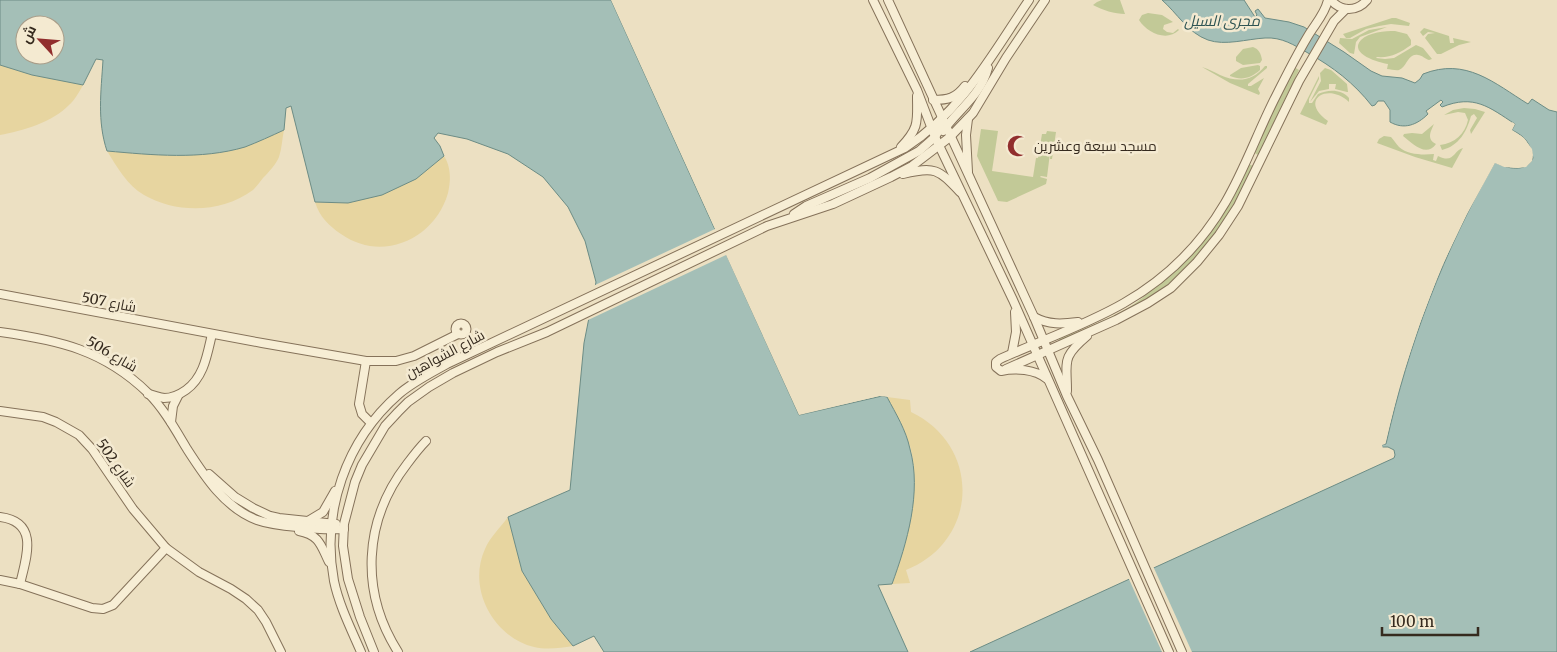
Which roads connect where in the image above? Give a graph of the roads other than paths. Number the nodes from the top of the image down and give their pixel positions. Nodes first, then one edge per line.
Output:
1 (873, 0) edge
2 (888, 0) edge
3 (1028, 0) edge
4 (1045, 0) edge
5 (1329, 0) edge
6 (1367, 0) edge
7 (1346, 9) junction
8 (988, 62) junction
9 (917, 90) junction
10 (933, 100) junction
11 (941, 118) junction
12 (968, 119) junction
13 (946, 127) junction
14 (932, 128) junction
15 (935, 136) junction
16 (950, 137) junction
17 (940, 145) junction
18 (895, 154) junction
19 (892, 177) junction
20 (968, 177) junction
21 (964, 197) junction
22 (786, 220) junction
23 (1, 295) edge
24 (1013, 300) junction
25 (0, 304) edge
26 (1034, 317) junction
27 (1088, 321) junction
28 (1094, 330) junction
29 (0, 332) edge
30 (212, 334) junction
31 (458, 334) dead end
32 (1043, 340) junction
33 (1032, 344) junction
34 (1048, 350) junction
35 (1012, 354) junction
36 (1037, 355) junction
37 (366, 361) junction
38 (1005, 370) junction
39 (1047, 380) junction
40 (148, 394) junction
41 (178, 396) junction
42 (1067, 396) junction
43 (0, 411) edge
44 (171, 422) junction
45 (372, 423) junction
46 (426, 441) dead end
47 (200, 467) junction
48 (339, 486) junction
49 (0, 517) edge
50 (307, 521) junction
51 (286, 526) junction
52 (344, 526) junction
53 (332, 527) junction
54 (166, 548) junction
55 (332, 566) junction
56 (0, 580) edge
57 (20, 584) junction
58 (281, 652) edge
59 (361, 652) edge
60 (374, 652) edge
61 (398, 652) edge
62 (1169, 652) edge
63 (1182, 652) edge

1 - 9 street
2 - 10 street
3 - 8 street
4 - 12 street
5 - 7 street
5 - 27 street
6 - 7 street
7 - 28 street
8 - 10 street
8 - 11 street, شارع الشواهين
8 - 13 street
9 - 14 street
9 - 18 street
10 - 11 street
11 - 13 street
11 - 14 street, شارع الشواهين
11 - 15 street
12 - 16 street
12 - 20 street
13 - 16 street
13 - 17 street
14 - 15 street
14 - 18 street, شارع الشواهين
15 - 17 street
15 - 22 street
16 - 17 street
16 - 20 street
17 - 19 street
17 - 21 street
18 - 45 street, شارع الشواهين
19 - 21 street
19 - 22 street, شارع الشواهين
20 - 26 street
21 - 24 street
22 - 52 street, شارع الشواهين
23 - 25 street, شارع 507
23 - 30 street, شارع 507
24 - 33 street
24 - 35 street
26 - 27 street
26 - 32 street
27 - 32 street
28 - 34 street
28 - 42 street
29 - 40 street, شارع 506
30 - 37 street, شارع 507
30 - 41 street
31 - 37 street, شارع 507
32 - 33 street
32 - 34 street
33 - 35 street
33 - 36 street
34 - 36 street
34 - 42 street
35 - 38 street
36 - 38 street
36 - 39 street
37 - 45 street
38 - 39 street
39 - 62 street
40 - 41 street
40 - 44 street, شارع 506
41 - 44 street
42 - 63 street
43 - 54 street, شارع 502
44 - 47 street, شارع 506
45 - 48 street, شارع الشواهين
46 - 61 street
47 - 50 street, شارع 506
47 - 51 street, شارع 506
48 - 50 street
48 - 53 street, شارع الشواهين
49 - 57 street
50 - 53 street, شارع 506
51 - 53 street, شارع 506
51 - 55 street, شارع 506
52 - 53 street, شارع 506
52 - 60 street, شارع الشواهين
53 - 55 street, شارع الشواهين
54 - 57 street
54 - 58 street, شارع 502
55 - 59 street, شارع الشواهين
56 - 57 street

